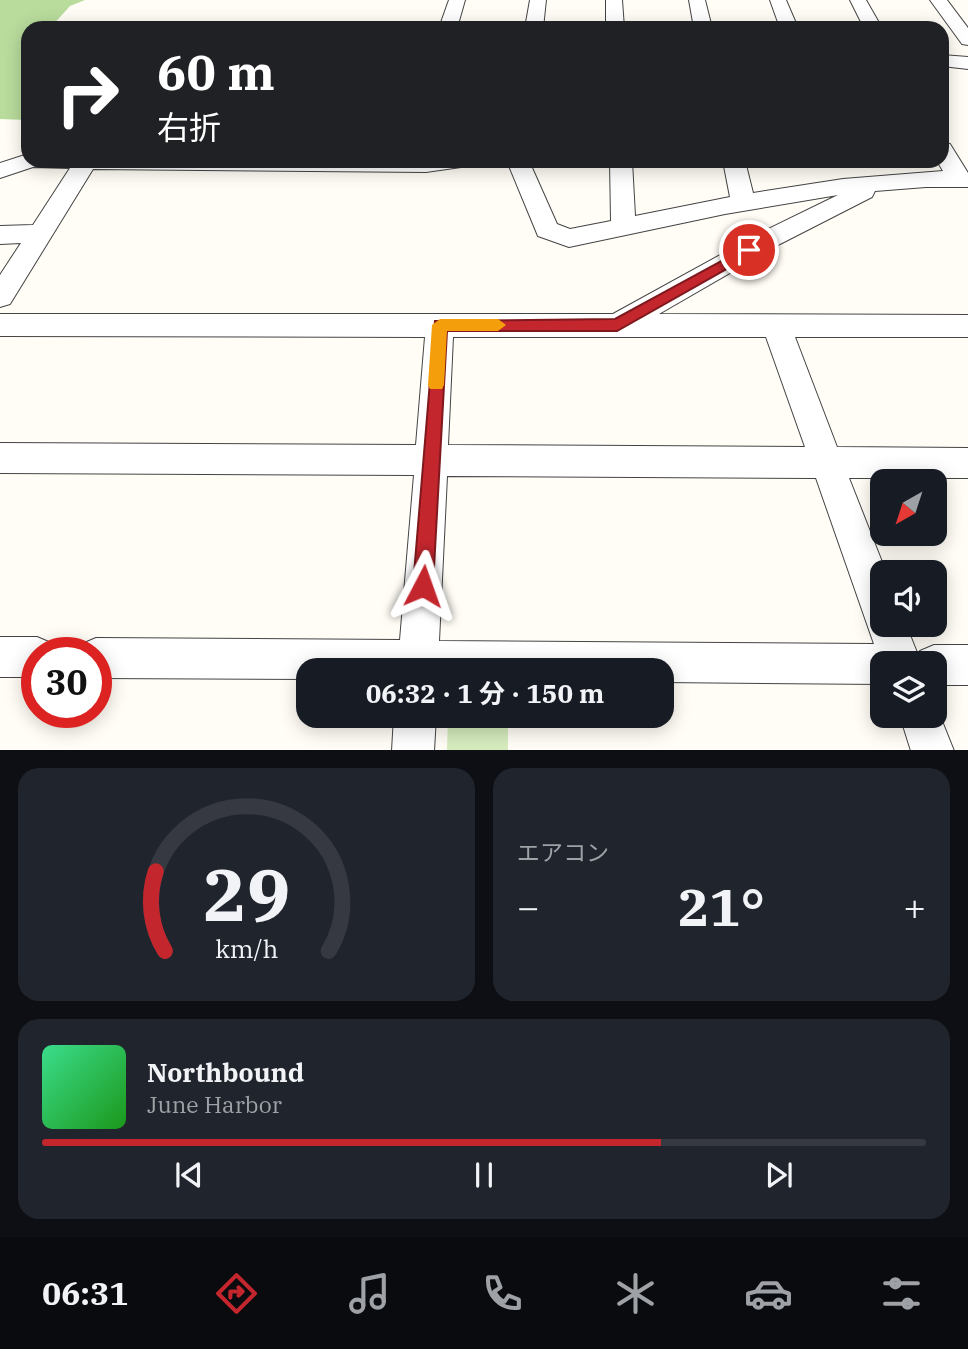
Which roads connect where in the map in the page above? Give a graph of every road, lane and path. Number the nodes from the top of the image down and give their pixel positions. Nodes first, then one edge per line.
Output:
1 (457, 0) edge
2 (538, 0) edge
3 (614, 0) edge
4 (697, 0) edge
5 (778, 0) edge
6 (858, 0) edge
7 (939, 0) edge
8 (450, 21) edge
9 (535, 21) edge
10 (615, 21) edge
11 (702, 21) edge
12 (786, 21) edge
13 (869, 21) edge
14 (968, 40) edge
15 (949, 62) edge
16 (968, 63) edge
17 (949, 159) edge
18 (21, 164) edge
19 (81, 168) edge
20 (521, 168) edge
21 (621, 168) edge
22 (736, 168) edge
23 (841, 168) edge
24 (0, 171) edge
25 (963, 179) edge
26 (883, 183) junction
27 (847, 185) junction
28 (743, 202) junction
29 (624, 228) junction
30 (33, 234) junction
31 (0, 235) edge
32 (0, 297) edge
33 (0, 325) edge
34 (440, 325) junction
35 (617, 325) junction
36 (776, 325) junction
37 (968, 326) edge
38 (0, 458) edge
39 (431, 461) junction
40 (827, 462) junction
41 (968, 463) edge
42 (870, 578) edge
43 (0, 657) edge
44 (21, 657) edge
45 (112, 658) edge
46 (419, 658) edge
47 (296, 663) edge
48 (870, 664) edge
49 (947, 664) edge
50 (674, 665) edge
51 (968, 665) edge
52 (414, 728) edge
53 (924, 728) edge
54 (413, 750) edge
55 (933, 750) edge

1 - 8 street
2 - 9 street
3 - 10 street
4 - 11 street
5 - 12 street
6 - 13 street
7 - 14 street
15 - 16 street
17 - 25 street
18 - 24 street
19 - 30 street
20 - 29 street
21 - 29 street
22 - 28 street
23 - 27 street
25 - 26 street
26 - 27 street
26 - 35 street
27 - 28 street
28 - 29 street
30 - 31 street
30 - 32 street
33 - 34 street
34 - 35 street
34 - 39 street
35 - 36 street
36 - 37 street
36 - 40 street
38 - 39 street
39 - 40 street
39 - 46 street
40 - 41 street
40 - 42 street
43 - 44 street
45 - 47 street
48 - 50 street
49 - 51 street
52 - 54 street
53 - 55 street

